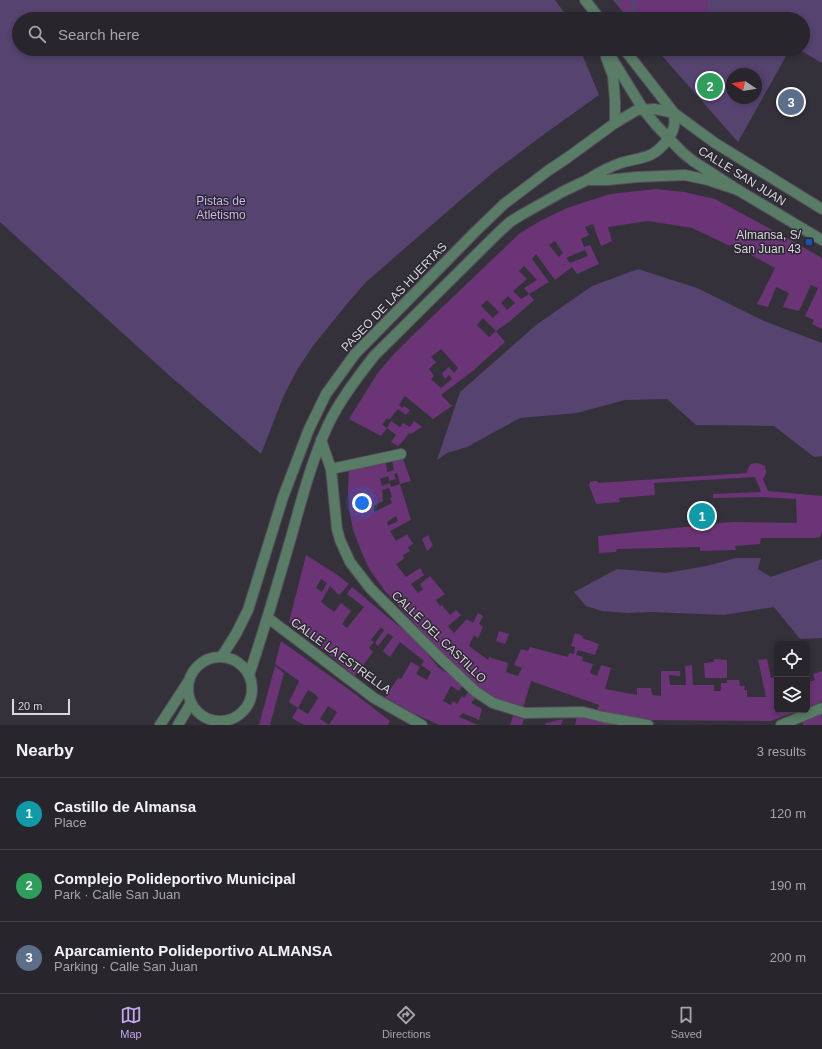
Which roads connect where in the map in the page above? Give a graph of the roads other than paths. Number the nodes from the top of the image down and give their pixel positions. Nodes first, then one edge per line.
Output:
1 (584, 0) edge
2 (588, 12) edge
3 (594, 12) edge
4 (607, 56) edge
5 (609, 56) edge
6 (629, 56) edge
7 (643, 109) junction
8 (674, 113) junction
9 (615, 123) junction
10 (668, 138) junction
11 (586, 180) junction
12 (738, 190) junction
13 (822, 208) edge
14 (822, 240) edge
15 (321, 440) junction
16 (401, 454) dead end
17 (331, 470) junction
18 (268, 618) junction
19 (222, 656) junction
20 (249, 675) junction
21 (188, 682) junction
22 (191, 703) junction
23 (822, 708) edge
24 (237, 720) edge
25 (160, 725) edge
26 (178, 725) edge
27 (422, 725) edge
28 (648, 725) edge
29 (781, 725) edge

1 - 2 street
1 - 3 street
4 - 9 street
5 - 7 street, CALLE SAN JUAN
6 - 8 street
7 - 8 street, PASEO DE LAS HUERTAS
7 - 9 street, PASEO DE LAS HUERTAS
7 - 10 street, CALLE SAN JUAN
8 - 10 street
8 - 13 street, CALLE SAN JUAN
9 - 19 street, PASEO DE LAS HUERTAS
10 - 11 street
10 - 12 street, CALLE SAN JUAN
11 - 12 street
11 - 15 street
12 - 14 street, CALLE SAN JUAN
15 - 17 street, CALLE DEL CASTILLO
15 - 18 street
16 - 17 street
17 - 28 street, CALLE DEL CASTILLO
18 - 20 street
18 - 27 street, CALLE LA ESTRELLA
19 - 20 street
19 - 21 street
20 - 24 street
21 - 22 street
21 - 25 street
22 - 24 street
22 - 26 street
23 - 29 street

